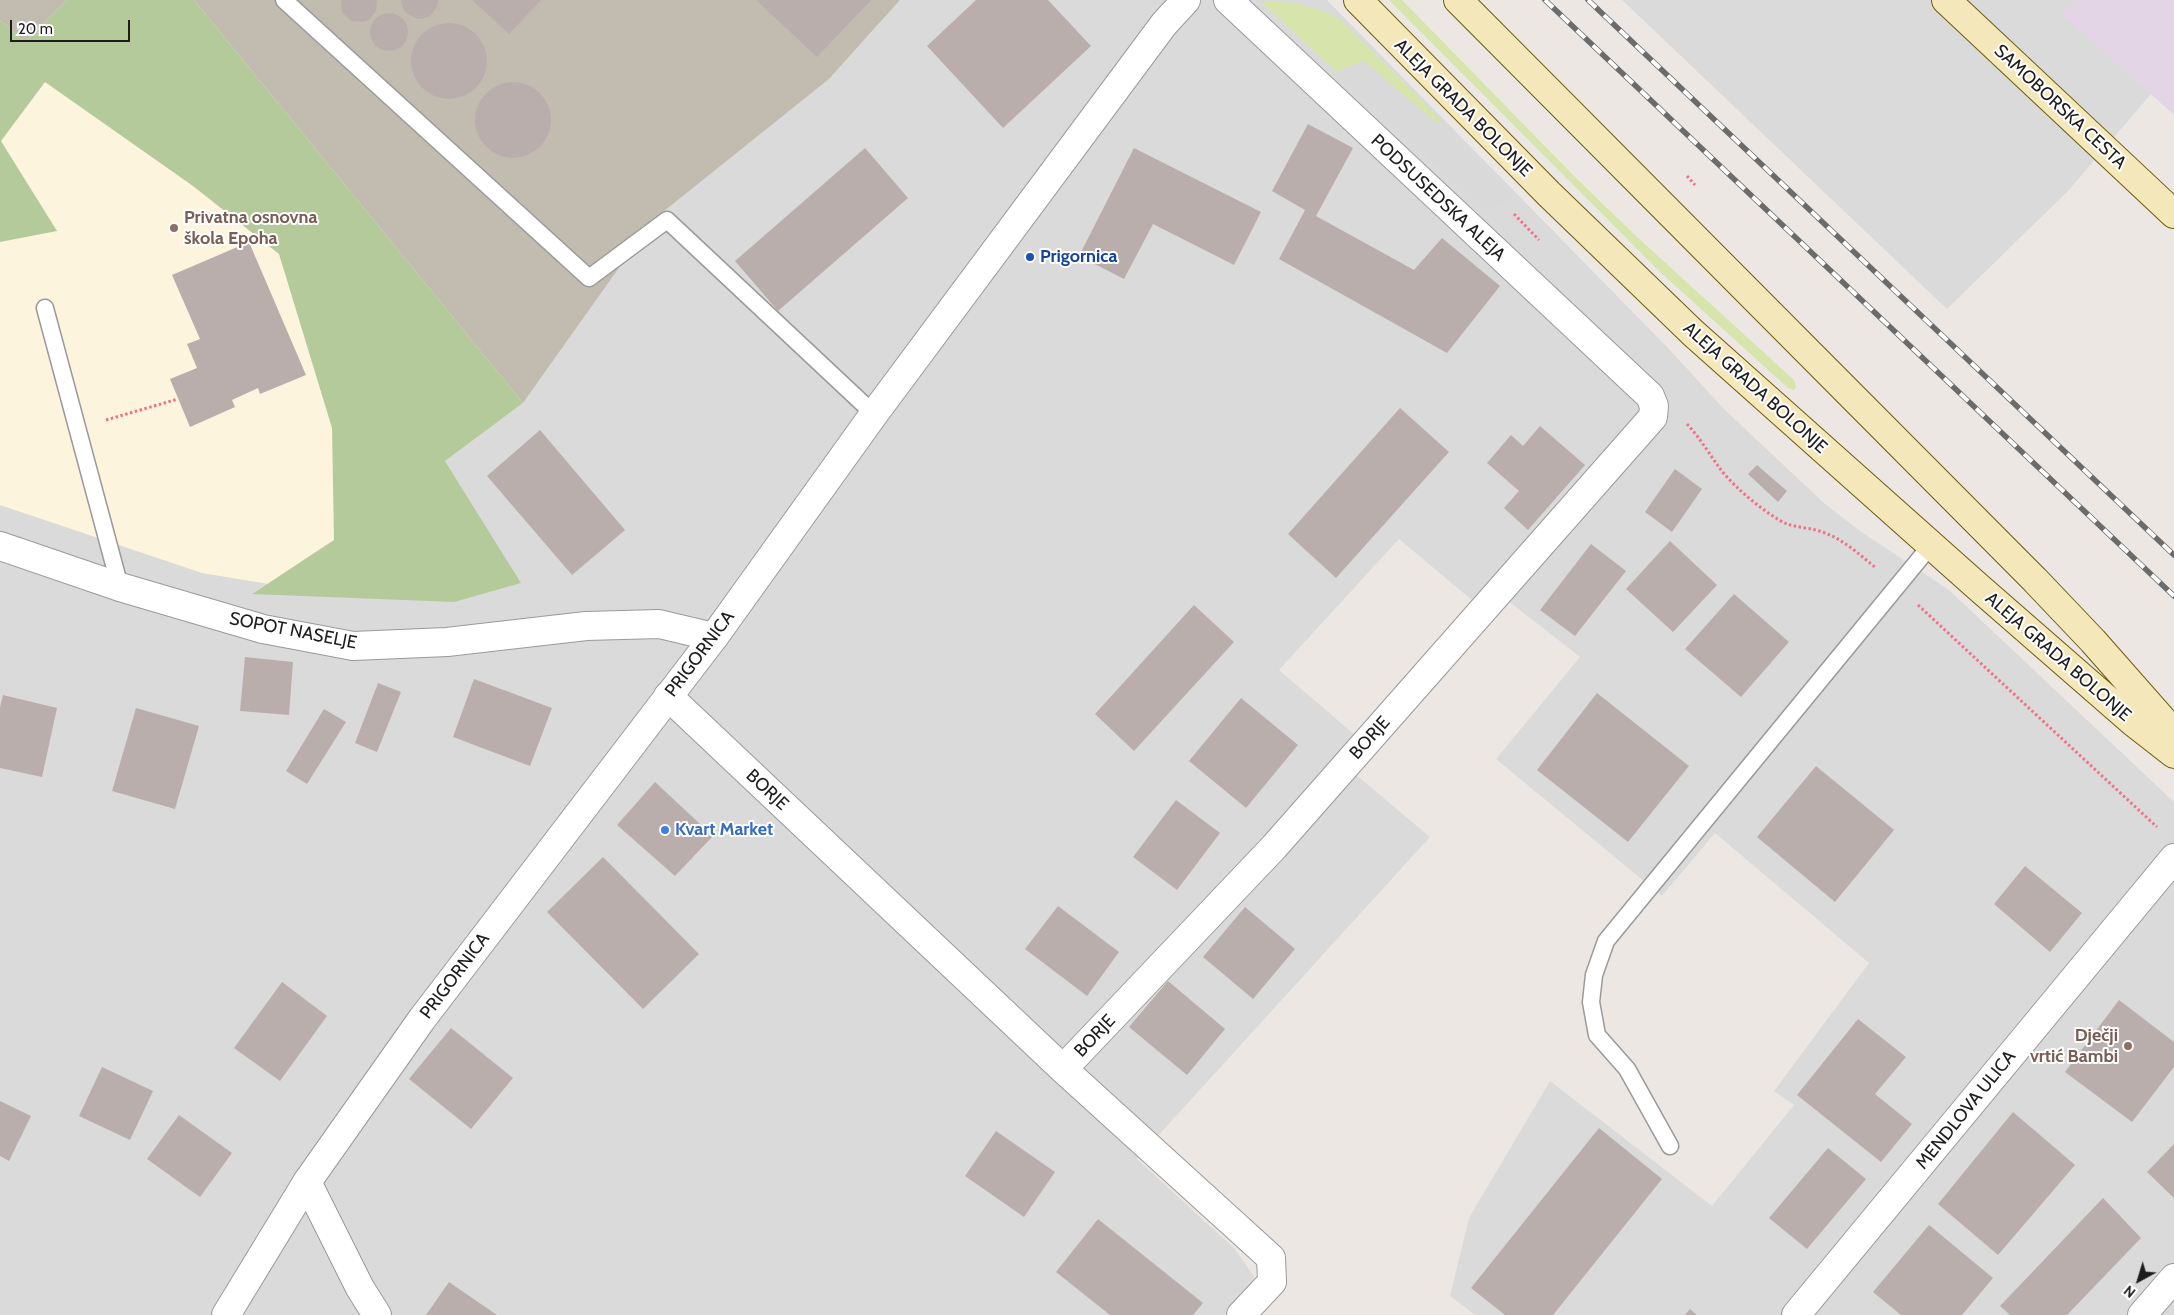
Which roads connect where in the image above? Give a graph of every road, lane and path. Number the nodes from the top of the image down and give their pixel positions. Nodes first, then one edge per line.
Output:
1 (284, 0) edge
2 (1186, 0) edge
3 (1228, 0) edge
4 (1358, 0) edge
5 (1458, 0) edge
6 (1946, 0) edge
7 (2174, 214) edge
8 (44, 308) dead end
9 (1650, 396) junction
10 (178, 399) dead end
11 (874, 414) junction
12 (77, 428) junction
13 (1931, 545) junction
14 (0, 546) edge
15 (1897, 586) junction
16 (120, 587) junction
17 (714, 637) junction
18 (668, 696) junction
19 (2174, 734) edge
20 (2174, 754) edge
21 (2159, 829) dead end
22 (2174, 858) edge
23 (1063, 1069) junction
24 (1670, 1146) dead end
25 (307, 1182) junction
26 (2174, 1278) edge
27 (226, 1315) edge
28 (377, 1315) edge
29 (1241, 1315) edge
30 (1796, 1315) edge
31 (2142, 1315) edge

1 - 11 lane
2 - 11 street, PRIGORNICA
3 - 9 street, PODSUSEDSKA ALEJA
4 - 13 main road, ALEJA GRADA BOLONJE
5 - 19 main road, ALEJA GRADA BOLONJE
6 - 7 main road, SAMOBORSKA CESTA
8 - 12 lane
9 - 15 path
9 - 23 street, BORJE
10 - 12 path
11 - 17 street, PRIGORNICA
12 - 16 lane
13 - 15 lane
13 - 20 main road, ALEJA GRADA BOLONJE
14 - 16 street, SOPOT NASELJE
15 - 21 path
15 - 24 lane
16 - 17 street, SOPOT NASELJE
17 - 18 street, PRIGORNICA
18 - 23 street, BORJE
18 - 25 street, PRIGORNICA
22 - 30 street, MENDLOVA ULICA
23 - 29 street, BORJE
25 - 27 street, PRIGORNICA
25 - 28 street
26 - 31 street

